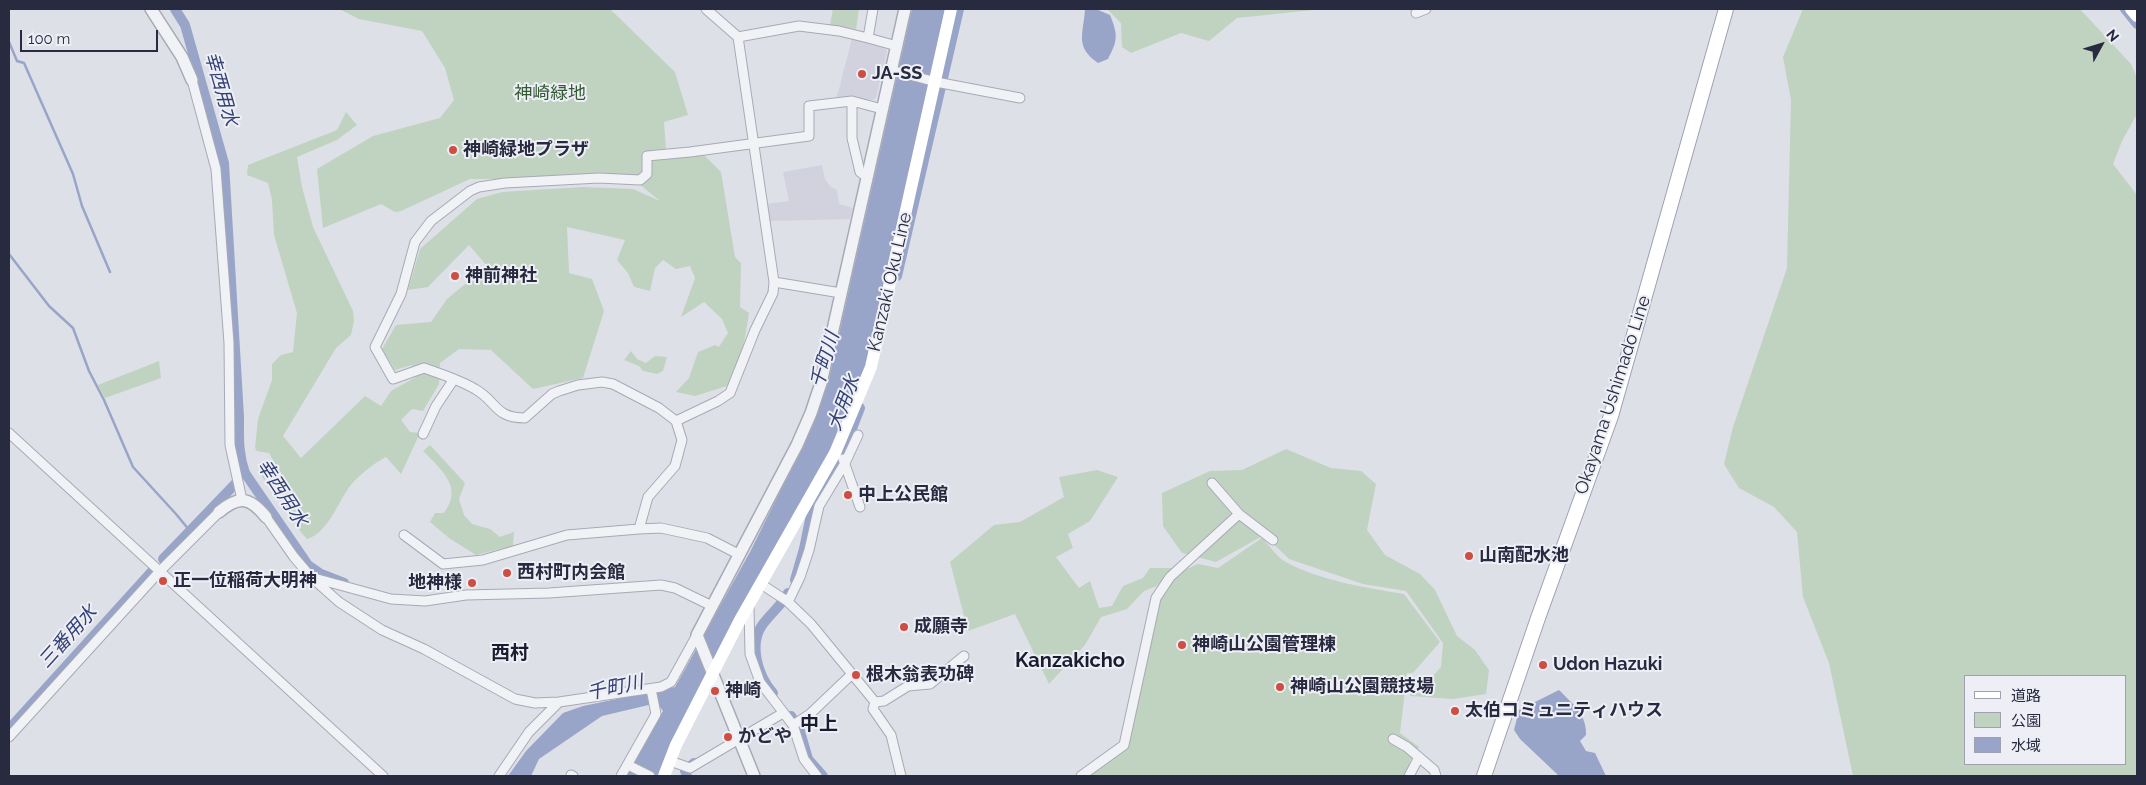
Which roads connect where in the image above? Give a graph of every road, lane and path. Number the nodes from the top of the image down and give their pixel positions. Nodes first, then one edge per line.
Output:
1 (151, 9) edge
2 (706, 9) edge
3 (873, 9) edge
4 (905, 9) edge
5 (951, 9) edge
6 (1426, 9) edge
7 (1726, 9) edge
8 (2132, 9) edge
9 (1416, 13) dead end
10 (2137, 16) edge
11 (738, 37) junction
12 (868, 38) junction
13 (897, 46) junction
14 (893, 70) junction
15 (192, 80) joint
16 (938, 82) junction
17 (1020, 98) dead end
18 (852, 101) junction
19 (882, 108) junction
20 (755, 144) junction
21 (867, 177) junction
22 (774, 282) junction
23 (841, 293) junction
24 (454, 379) junction
25 (676, 421) junction
26 (9, 433) edge
27 (423, 434) dead end
28 (858, 435) dead end
29 (841, 458) junction
30 (1212, 483) dead end
31 (242, 500) junction
32 (860, 507) dead end
33 (219, 512) joint
34 (1239, 514) junction
35 (266, 517) joint
36 (639, 528) junction
37 (404, 535) dead end
38 (1273, 540) dead end
39 (740, 555) junction
40 (160, 571) junction
41 (311, 577) junction
42 (761, 584) junction
43 (788, 602) junction
44 (749, 604) junction
45 (712, 606) junction
46 (699, 639) junction
47 (964, 656) dead end
48 (712, 670) junction
49 (852, 674) junction
50 (651, 691) junction
51 (559, 702) junction
52 (875, 702) junction
53 (783, 713) junction
54 (795, 724) junction
55 (9, 737) edge
56 (739, 739) junction
57 (1393, 739) dead end
58 (1419, 757) junction
59 (670, 761) junction
60 (630, 766) junction
61 (1435, 773) edge
62 (384, 776) edge
63 (499, 776) edge
64 (621, 776) edge
65 (650, 776) edge
66 (664, 776) edge
67 (754, 776) edge
68 (818, 776) edge
69 (901, 776) edge
70 (1081, 776) edge
71 (1409, 776) edge
72 (1443, 776) edge
73 (1484, 776) edge

1 - 15 street
2 - 11 street
3 - 12 street
4 - 13 street
5 - 16 main road, Kanzaki Oku Line
6 - 9 street
7 - 73 main road, Okayama Ushimado Line
8 - 10 main road
11 - 12 street
11 - 20 street
12 - 13 street
13 - 14 street
14 - 16 street
14 - 19 street
15 - 31 street
16 - 17 street
16 - 29 main road, Kanzaki Oku Line
18 - 19 street
18 - 20 street
18 - 21 street
19 - 21 street
20 - 22 street
20 - 24 street
21 - 23 street
22 - 23 street
22 - 25 street
23 - 39 street
24 - 25 street
24 - 27 street
25 - 36 street
26 - 40 street
28 - 29 street
29 - 32 street
29 - 42 main road, Kanzaki Oku Line
29 - 43 street
30 - 34 street
31 - 33 street
31 - 35 street
33 - 40 street
34 - 38 street
34 - 70 street
35 - 41 street
36 - 37 street
36 - 39 street
39 - 45 street
40 - 55 street
40 - 62 street
41 - 45 street
41 - 51 street
42 - 43 street
42 - 44 main road, Kanzaki Oku Line
43 - 49 street
44 - 48 main road, Kanzaki Oku Line
44 - 53 street
45 - 46 street
46 - 48 street
46 - 50 street
47 - 52 street
48 - 56 street
48 - 59 main road, Kanzaki Oku Line
49 - 52 street
49 - 54 street
50 - 51 street
50 - 60 street
51 - 63 street
52 - 69 street
53 - 54 street
53 - 56 street
54 - 68 street
56 - 59 street
56 - 67 street
57 - 58 street
58 - 61 street
58 - 71 street
59 - 66 main road, Kanzaki Oku Line
60 - 64 street
60 - 65 street
61 - 72 street

